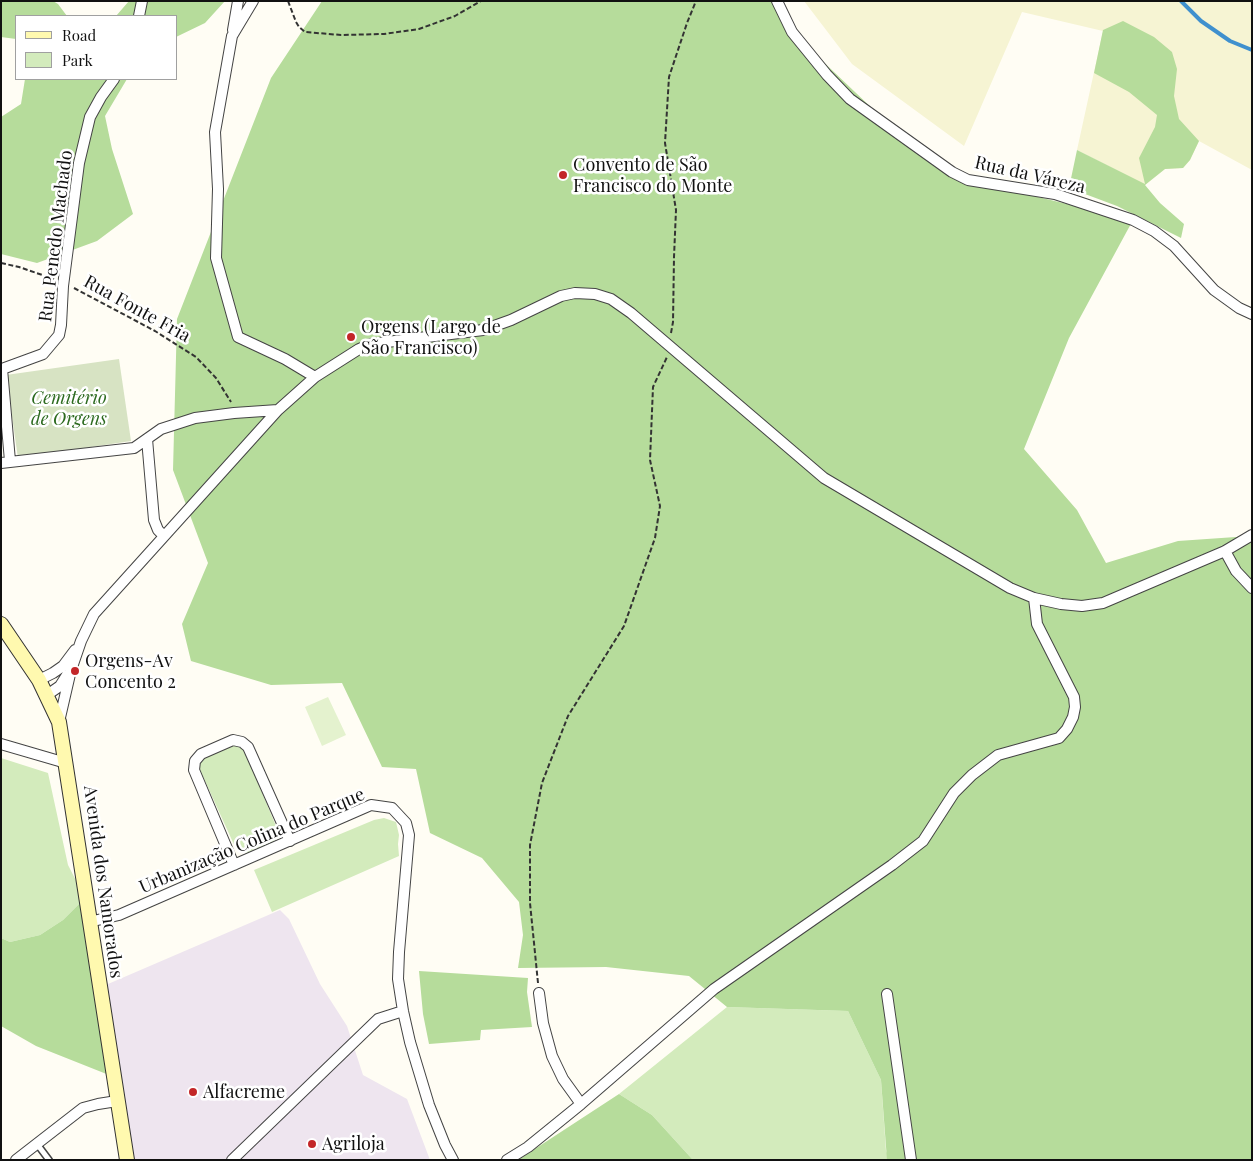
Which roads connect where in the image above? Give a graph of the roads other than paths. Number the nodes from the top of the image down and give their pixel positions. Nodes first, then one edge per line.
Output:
1 (142, 1) edge
2 (238, 1) edge
3 (253, 1) edge
4 (777, 1) edge
5 (139, 15) edge
6 (232, 36) junction
7 (113, 80) edge
8 (1252, 314) edge
9 (2, 369) edge
10 (315, 377) junction
11 (278, 410) junction
12 (147, 439) junction
13 (6, 462) edge
14 (1252, 535) edge
15 (164, 536) junction
16 (1225, 551) junction
17 (1252, 588) edge
18 (1034, 598) junction
19 (1, 624) edge
20 (81, 641) junction
21 (71, 670) junction
22 (39, 680) junction
23 (47, 696) junction
24 (59, 722) junction
25 (1, 744) edge
26 (66, 763) junction
27 (290, 841) junction
28 (234, 865) junction
29 (89, 922) junction
30 (538, 988) road end
31 (887, 994) dead end
32 (403, 1011) junction
33 (118, 1101) junction
34 (582, 1104) junction
35 (37, 1144) junction
36 (16, 1160) edge
37 (49, 1160) edge
38 (127, 1160) edge
39 (232, 1160) edge
40 (454, 1160) edge
41 (507, 1160) edge
42 (911, 1160) edge

1 - 5 street
2 - 6 street
3 - 6 street
4 - 8 street, Rua da Váreza
6 - 10 street
7 - 9 street, Rua Penedo Machado
9 - 13 street
10 - 11 street
10 - 18 street
11 - 12 street
11 - 15 street
12 - 13 street
12 - 15 street
14 - 16 street
15 - 20 street
16 - 17 street
16 - 18 street
18 - 34 street
19 - 22 street, Avenida dos Namorados
20 - 21 street
20 - 22 street
21 - 23 street
21 - 24 street
22 - 23 street, Avenida dos Namorados
23 - 24 street, Avenida dos Namorados
24 - 26 street, Avenida dos Namorados
25 - 26 street
26 - 29 street, Avenida dos Namorados
27 - 28 street, Urbanização Colina do Parque
27 - 28 street
27 - 32 street, Urbanização Colina do Parque
28 - 29 street, Urbanização Colina do Parque
29 - 33 street, Avenida dos Namorados
30 - 34 street
31 - 42 street
32 - 39 street
32 - 40 street, Urbanização Colina do Parque
33 - 35 street
33 - 38 street, Avenida dos Namorados
34 - 41 street
35 - 36 street
35 - 37 lane

